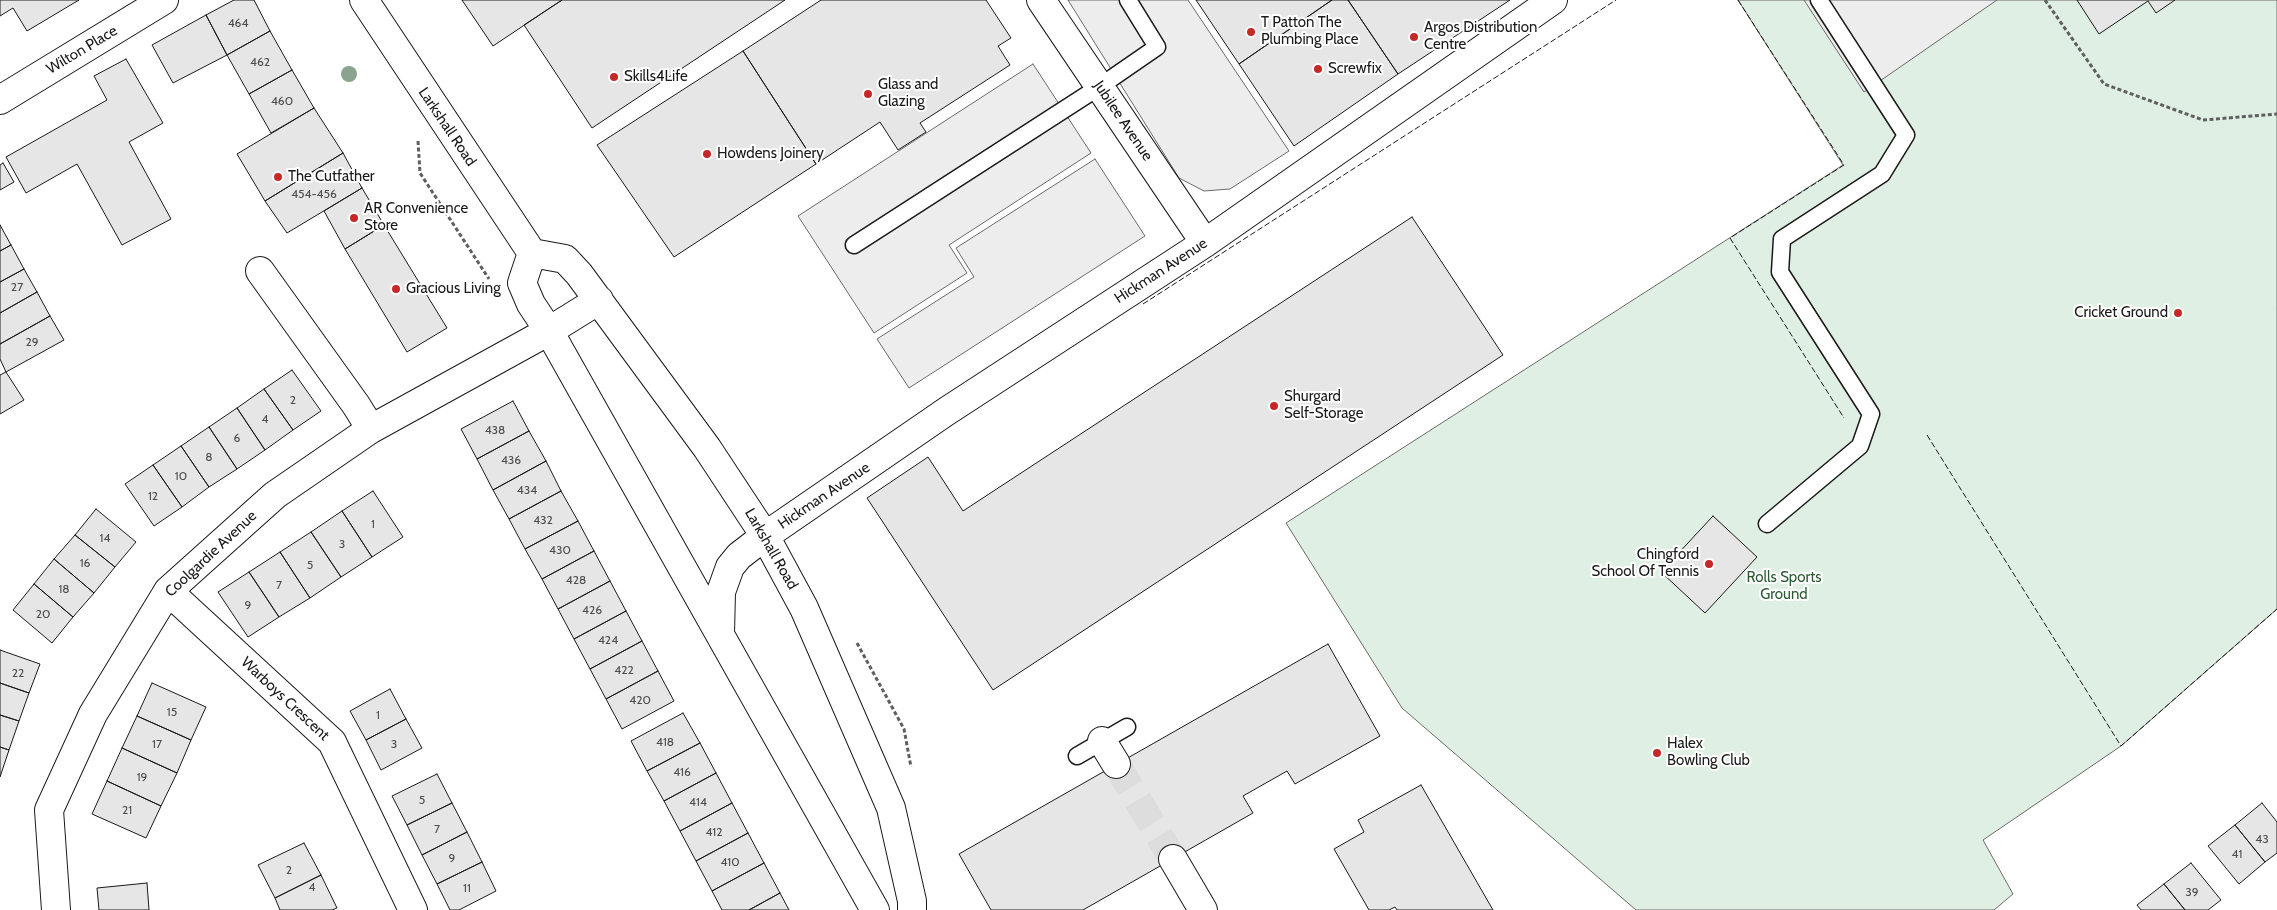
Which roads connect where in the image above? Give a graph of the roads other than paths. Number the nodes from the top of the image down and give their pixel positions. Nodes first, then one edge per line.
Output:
1 (164, 0) edge
2 (364, 0) edge
3 (1041, 0) edge
4 (1128, 0) edge
5 (1553, 0) edge
6 (1819, 0) edge
7 (1100, 87) junction
8 (0, 100) edge
9 (1205, 243) junction
10 (854, 245) dead end
11 (532, 253) junction
12 (260, 271) dead end
13 (599, 300) junction
14 (549, 331) junction
15 (371, 430) junction
16 (1767, 524) dead end
17 (765, 536) junction
18 (168, 591) junction
19 (720, 636) junction
20 (1127, 727) dead end
21 (1102, 742) junction
22 (1077, 756) dead end
23 (1116, 764) tunnel mouth
24 (1173, 859) tunnel mouth
25 (56, 910) edge
26 (413, 910) edge
27 (875, 910) edge
28 (912, 910) edge
29 (1203, 910) edge

1 - 8 street, Wilton Place
2 - 11 street, Larkshall Road
3 - 7 street, Jubilee Avenue
4 - 7 lane
5 - 9 street, Hickman Avenue
6 - 16 lane
7 - 9 street, Jubilee Avenue
7 - 10 lane
9 - 17 street, Hickman Avenue
11 - 13 street, Larkshall Road
11 - 14 street
12 - 15 street
13 - 14 street, Coolgardie Avenue
13 - 17 street, Larkshall Road
14 - 15 street, Coolgardie Avenue
14 - 19 street
15 - 18 street, Coolgardie Avenue
17 - 19 street, Hickman Avenue
17 - 28 street, Larkshall Road
18 - 25 street, Coolgardie Avenue
18 - 26 street, Warboys Crescent
19 - 27 street
20 - 21 lane
21 - 22 lane
21 - 23 street
24 - 29 street

